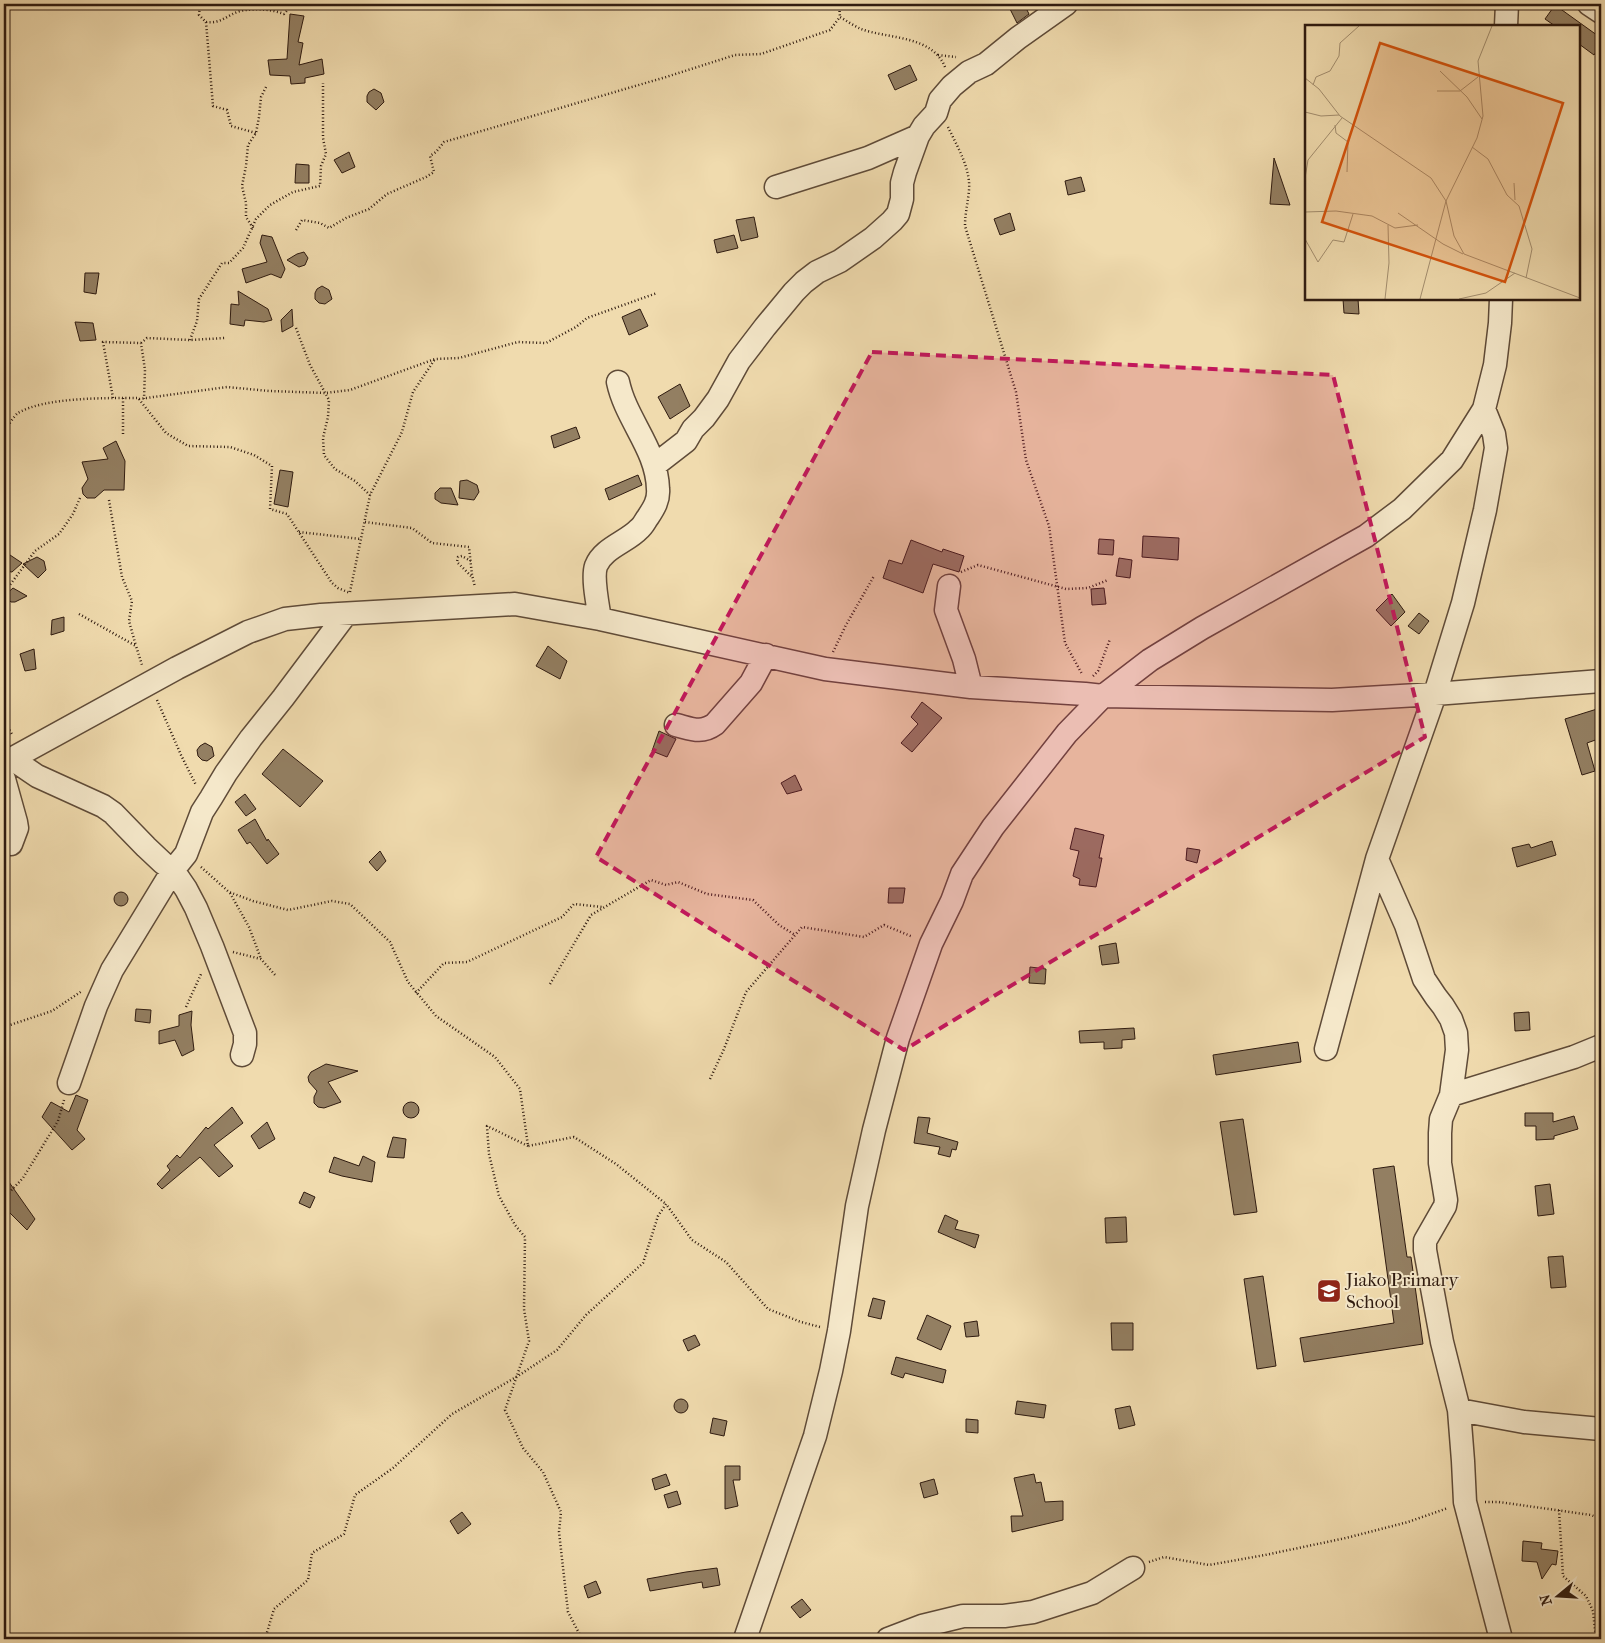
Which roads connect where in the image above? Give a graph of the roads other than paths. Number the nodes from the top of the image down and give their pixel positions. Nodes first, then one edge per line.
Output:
1 (1066, 4) edge
2 (1507, 4) edge
3 (1589, 4) edge
4 (1601, 12) edge
5 (1506, 25) edge
6 (918, 136) junction
7 (776, 187) dead end
8 (1501, 300) edge
9 (618, 382) dead end
10 (1484, 409) junction
11 (656, 465) junction
12 (949, 586) road end
13 (348, 603) junction
14 (600, 619) junction
15 (766, 655) junction
16 (1601, 681) edge
17 (971, 687) junction
18 (1092, 691) junction
19 (1435, 694) junction
20 (676, 725) dead end
21 (6, 767) edge
22 (10, 844) dead end
23 (1377, 859) junction
24 (180, 862) junction
25 (1601, 1046) edge
26 (1326, 1049) dead end
27 (242, 1056) dead end
28 (69, 1083) road end
29 (1451, 1095) junction
30 (1459, 1410) junction
31 (1601, 1430) edge
32 (1133, 1568) road end
33 (745, 1639) edge
34 (888, 1639) edge
35 (1501, 1639) edge

1 - 6 street
2 - 5 street
3 - 4 street
6 - 7 street
6 - 11 street
8 - 10 street
9 - 11 street
10 - 18 street
10 - 19 street
11 - 14 street
12 - 17 street
13 - 14 street
13 - 21 street
13 - 24 street
14 - 15 street
15 - 17 street
15 - 20 street
16 - 19 street
17 - 18 street
18 - 19 street
18 - 33 street
19 - 23 street
21 - 22 street
21 - 24 street
23 - 26 street
23 - 29 street
24 - 27 street
24 - 28 street
25 - 29 street
29 - 30 street
30 - 31 street
30 - 35 street
32 - 34 street

